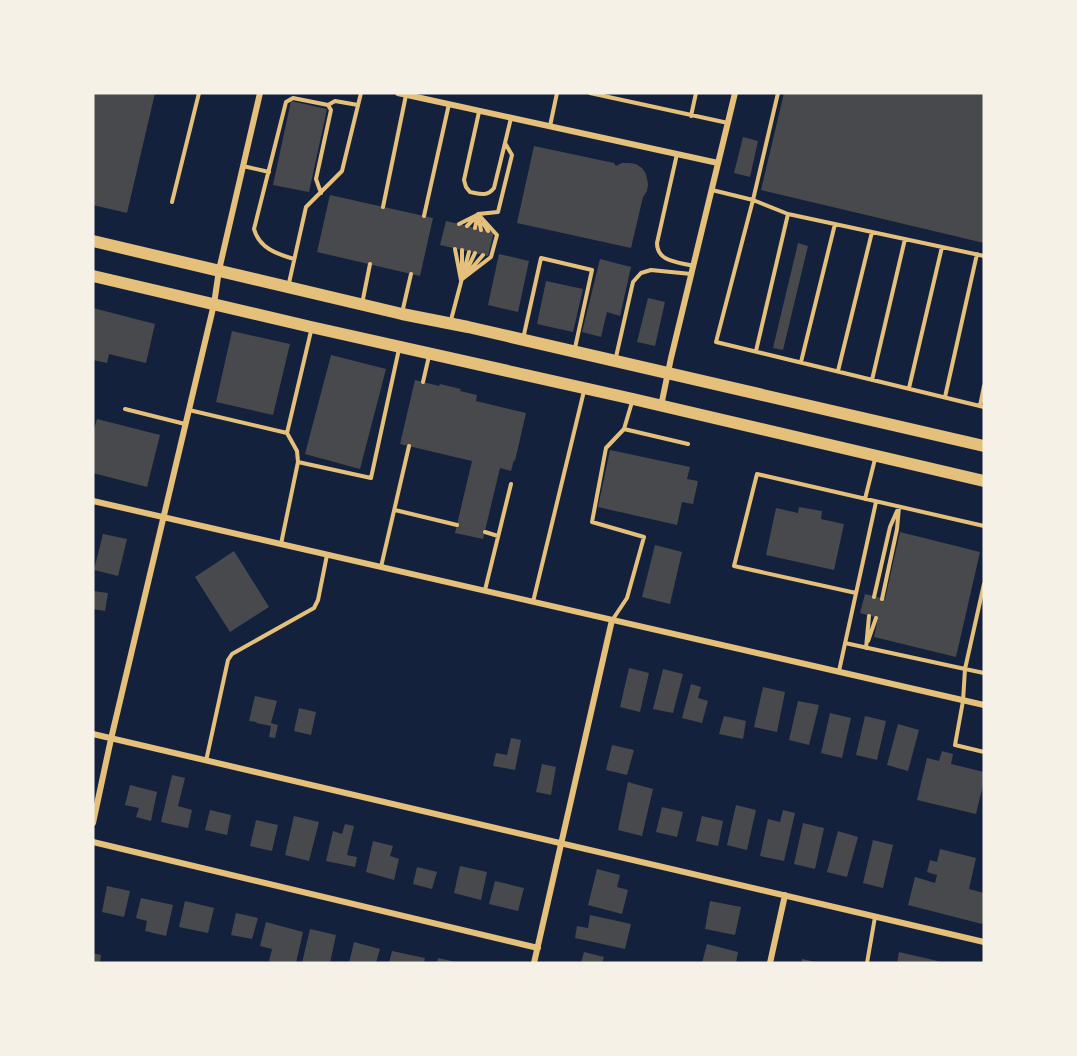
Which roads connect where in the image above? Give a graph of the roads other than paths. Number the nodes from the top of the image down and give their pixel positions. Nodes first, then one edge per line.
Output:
1 (199, 93) edge
2 (260, 93) edge
3 (361, 93) edge
4 (398, 93) edge
5 (557, 93) edge
6 (590, 93) edge
7 (696, 93) edge
8 (735, 93) edge
9 (778, 93) edge
10 (406, 95) junction
11 (449, 104) junction
12 (328, 105) junction
13 (358, 105) junction
14 (480, 111) junction
15 (691, 116) junction
16 (511, 118) junction
17 (728, 123) junction
18 (550, 126) junction
19 (505, 143) junction
20 (677, 154) junction
21 (718, 163) junction
22 (243, 166) junction
23 (269, 172) junction
24 (712, 190) junction
25 (321, 193) junction
26 (753, 200) junction
27 (172, 202) dead end
28 (383, 207) dead end
29 (478, 214) junction
30 (788, 214) junction
31 (424, 216) dead end
32 (459, 224) dead end
33 (835, 224) junction
34 (467, 226) dead end
35 (475, 228) dead end
36 (482, 230) dead end
37 (488, 231) dead end
38 (872, 232) junction
39 (905, 239) junction
40 (93, 241) edge
41 (942, 247) junction
42 (455, 249) dead end
43 (462, 250) dead end
44 (469, 252) dead end
45 (475, 253) dead end
46 (977, 254) junction
47 (483, 255) dead end
48 (984, 256) edge
49 (294, 259) junction
50 (370, 264) dead end
51 (693, 266) junction
52 (219, 270) junction
53 (411, 274) dead end
54 (692, 274) junction
55 (93, 276) edge
56 (461, 280) junction
57 (288, 287) junction
58 (214, 304) junction
59 (362, 304) junction
60 (402, 314) junction
61 (450, 324) junction
62 (311, 327) junction
63 (522, 339) junction
64 (399, 346) junction
65 (574, 351) junction
66 (756, 351) junction
67 (429, 353) junction
68 (615, 360) junction
69 (801, 362) junction
70 (838, 371) junction
71 (668, 372) junction
72 (872, 380) junction
73 (423, 382) dead end
74 (984, 386) edge
75 (585, 388) junction
76 (909, 388) junction
77 (945, 398) junction
78 (633, 399) junction
79 (661, 405) junction
80 (982, 406) edge
81 (125, 409) dead end
82 (189, 410) junction
83 (185, 424) junction
84 (624, 429) junction
85 (287, 433) junction
86 (688, 444) dead end
87 (409, 446) dead end
88 (984, 446) edge
89 (876, 456) junction
90 (298, 462) junction
91 (984, 481) edge
92 (511, 484) dead end
93 (865, 500) junction
94 (93, 501) edge
95 (876, 502) junction
96 (899, 507) junction
97 (395, 510) junction
98 (164, 517) junction
99 (457, 525) dead end
100 (984, 526) edge
101 (485, 532) dead end
102 (498, 536) junction
103 (280, 544) junction
104 (327, 555) junction
105 (381, 567) junction
106 (984, 584) edge
107 (485, 591) junction
108 (856, 593) junction
109 (874, 597) dead end
110 (882, 599) dead end
111 (533, 602) junction
112 (869, 616) dead end
113 (876, 618) dead end
114 (612, 620) junction
115 (845, 643) junction
116 (866, 648) junction
117 (965, 669) junction
118 (839, 672) junction
119 (984, 673) edge
120 (963, 701) junction
121 (984, 705) edge
122 (93, 734) edge
123 (111, 739) junction
124 (984, 752) edge
125 (206, 761) junction
126 (93, 823) edge
127 (93, 842) edge
128 (562, 844) junction
129 (785, 896) junction
130 (875, 916) junction
131 (984, 942) edge
132 (538, 948) junction
133 (534, 963) edge
134 (770, 963) edge
135 (867, 963) edge

1 - 27 lane
2 - 22 street
3 - 13 lane
4 - 10 street
5 - 18 lane
6 - 15 lane
7 - 15 lane
8 - 17 street
9 - 26 lane
10 - 11 street
10 - 28 lane
11 - 14 street
11 - 31 lane
12 - 13 lane
12 - 23 lane
12 - 25 lane
13 - 25 lane
14 - 16 street
14 - 19 lane
15 - 17 lane
16 - 18 street
16 - 19 lane
17 - 21 street
18 - 20 street
19 - 29 lane
20 - 21 street
20 - 51 lane
21 - 24 street
22 - 23 lane
22 - 52 street
23 - 49 lane
24 - 26 lane
24 - 51 street
25 - 49 lane
26 - 30 lane
26 - 66 lane
29 - 32 lane
29 - 34 lane
29 - 35 lane
29 - 36 lane
29 - 37 lane
29 - 56 lane
30 - 33 lane
30 - 66 lane
33 - 38 lane
33 - 69 lane
38 - 39 lane
38 - 70 lane
39 - 41 lane
39 - 72 lane
40 - 52 main road
41 - 46 lane
41 - 76 lane
42 - 56 lane
43 - 56 lane
44 - 56 lane
45 - 56 lane
46 - 48 lane
46 - 77 lane
47 - 56 lane
49 - 57 lane
50 - 59 lane
51 - 54 street
52 - 57 main road
52 - 58 street
53 - 60 lane
54 - 68 lane
54 - 71 street
55 - 58 main road
56 - 61 lane
57 - 59 main road
58 - 62 main road
58 - 82 street
59 - 60 main road
60 - 61 main road
61 - 63 main road
62 - 64 main road
62 - 85 lane
63 - 65 main road
63 - 65 lane
64 - 67 main road
64 - 90 lane
65 - 68 main road
66 - 69 lane
67 - 73 lane
67 - 75 main road
68 - 71 main road
69 - 70 lane
70 - 72 lane
71 - 79 street
71 - 88 main road
72 - 76 lane
74 - 80 lane
75 - 78 main road
75 - 111 lane
76 - 77 lane
77 - 80 lane
78 - 79 main road
78 - 84 lane
79 - 89 main road
81 - 83 lane
82 - 83 street
82 - 85 lane
83 - 98 street
84 - 86 lane
84 - 114 lane
85 - 90 lane
87 - 97 lane
89 - 91 main road
89 - 93 lane
90 - 103 lane
92 - 102 lane
93 - 95 lane
93 - 108 lane
94 - 98 street
95 - 96 lane
95 - 108 lane
96 - 100 lane
96 - 109 lane
96 - 110 lane
97 - 99 lane
97 - 105 lane
98 - 103 street
98 - 123 street
101 - 102 lane
102 - 107 lane
103 - 104 street
104 - 105 street
104 - 125 lane
105 - 107 street
106 - 117 lane
107 - 111 street
108 - 115 lane
111 - 114 street
112 - 116 lane
113 - 116 lane
114 - 118 street
114 - 128 street
115 - 116 lane
115 - 118 lane
116 - 117 lane
117 - 119 lane
117 - 120 lane
118 - 120 street
120 - 121 street
120 - 124 lane
122 - 123 street
123 - 125 street
123 - 126 street
125 - 128 street
127 - 132 street
128 - 129 street
128 - 132 street
129 - 130 street
129 - 134 street
130 - 131 street
130 - 135 lane
132 - 133 street

